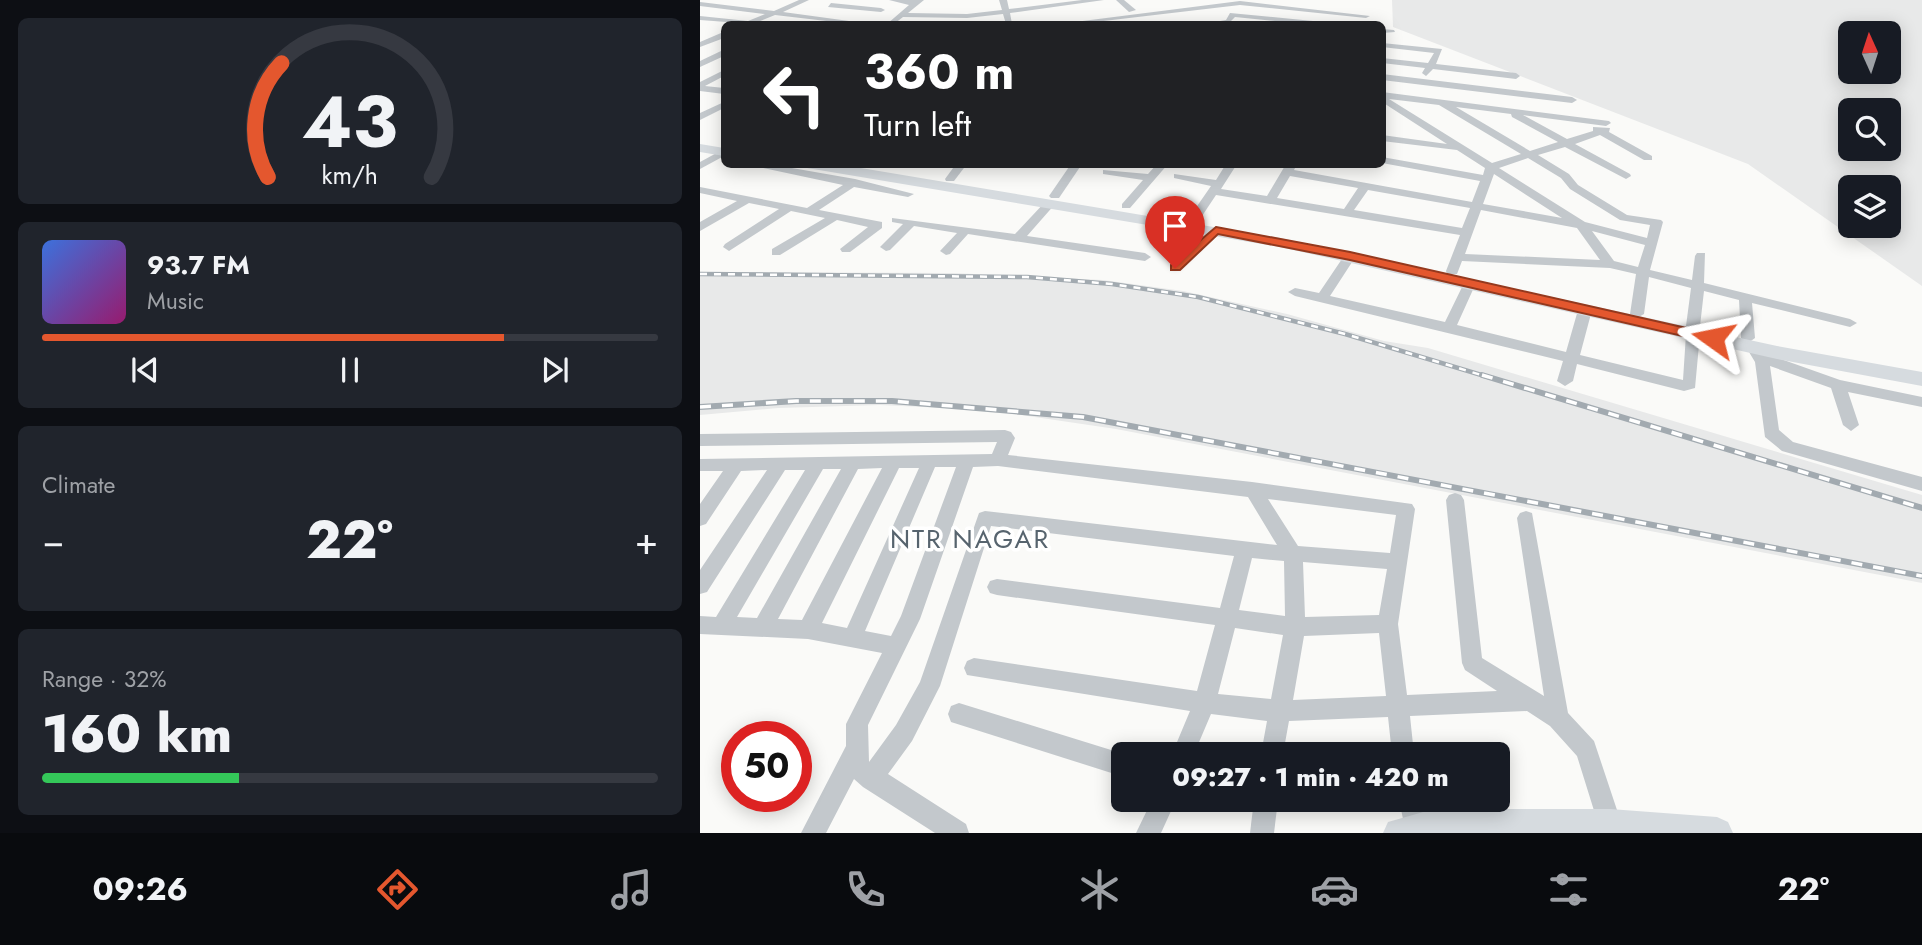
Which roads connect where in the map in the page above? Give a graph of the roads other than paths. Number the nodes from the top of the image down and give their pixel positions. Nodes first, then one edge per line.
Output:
1 (733, 0) edge
2 (768, 0) edge
3 (805, 0) edge
4 (843, 0) edge
5 (893, 0) edge
6 (1003, 0) edge
7 (1093, 0) edge
8 (1100, 0) edge
9 (1120, 0) edge
10 (1184, 0) edge
11 (1301, 0) edge
12 (1047, 3) edge
13 (700, 4) edge
14 (831, 5) junction
15 (719, 6) junction
16 (910, 8) edge
17 (746, 9) junction
18 (1132, 10) dead end
19 (1007, 11) junction
20 (1318, 11) junction
21 (776, 12) junction
22 (1191, 13) junction
23 (1227, 13) edge
24 (1147, 14) junction
25 (1350, 15) junction
26 (807, 16) junction
27 (1105, 16) edge
28 (1366, 16) dead end
29 (700, 18) edge
30 (837, 20) joint
31 (966, 20) edge
32 (724, 21) edge
33 (756, 21) edge
34 (844, 21) edge
35 (894, 21) edge
36 (1009, 21) edge
37 (1055, 21) edge
38 (1086, 21) edge
39 (1151, 21) edge
40 (1297, 21) edge
41 (1344, 21) edge
42 (700, 35) edge
43 (721, 37) edge
44 (721, 37) edge
45 (700, 45) edge
46 (1386, 45) edge
47 (721, 54) edge
48 (1386, 60) edge
49 (700, 64) edge
50 (1430, 66) junction
51 (721, 76) edge
52 (1516, 76) dead end
53 (1386, 77) edge
54 (1421, 81) junction
55 (700, 86) edge
56 (721, 90) edge
57 (1509, 92) junction
58 (1386, 97) edge
59 (1412, 98) junction
60 (1386, 100) edge
61 (1572, 100) dead end
62 (1439, 102) junction
63 (721, 106) edge
64 (1502, 110) junction
65 (703, 114) edge
66 (721, 115) edge
67 (1465, 118) junction
68 (1452, 121) dead end
69 (1440, 125) dead end
70 (1427, 128) junction
71 (1604, 129) junction
72 (1386, 139) edge
73 (700, 142) edge
74 (1565, 143) junction
75 (700, 148) edge
76 (1462, 149) junction
77 (721, 152) edge
78 (721, 153) edge
79 (721, 154) edge
80 (1527, 154) junction
81 (1648, 158) dead end
82 (1386, 161) edge
83 (700, 166) edge
84 (1491, 167) junction
85 (825, 168) edge
86 (959, 168) edge
87 (1074, 168) edge
88 (1160, 168) edge
89 (1229, 168) edge
90 (1290, 168) edge
91 (861, 169) edge
92 (1107, 172) dead end
93 (1178, 176) dead end
94 (1626, 176) dead end
95 (1152, 178) junction
96 (950, 179) junction
97 (1486, 179) junction
98 (851, 184) junction
99 (1365, 185) junction
100 (1216, 188) junction
101 (702, 192) edge
102 (908, 194) dead end
103 (750, 198) junction
104 (1053, 199) junction
105 (1270, 200) junction
106 (790, 206) junction
107 (1126, 206) junction
108 (1476, 206) junction
109 (810, 211) junction
110 (1347, 213) junction
111 (833, 218) junction
112 (1628, 219) junction
113 (896, 220) dead end
114 (912, 222) junction
115 (1193, 222) junction
116 (1581, 225) junction
117 (700, 227) edge
118 (1216, 230) junction
119 (1601, 230) junction
120 (965, 231) junction
121 (1466, 232) junction
122 (1018, 238) junction
123 (1652, 243) junction
124 (729, 247) dead end
125 (886, 247) dead end
126 (846, 248) dead end
127 (946, 251) dead end
128 (776, 252) dead end
129 (1350, 256) junction
130 (1701, 256) dead end
131 (1144, 257) dead end
132 (1454, 264) junction
133 (1610, 264) junction
134 (1175, 268) dead end
135 (1643, 272) junction
136 (1470, 284) junction
137 (1697, 285) junction
138 (1514, 290) junction
139 (1295, 292) dead end
140 (1745, 296) junction
141 (1322, 298) junction
142 (1585, 310) junction
143 (1637, 314) junction
144 (1850, 323) dead end
145 (1449, 327) junction
146 (1693, 330) junction
147 (1753, 347) junction
148 (1570, 357) junction
149 (1922, 369) edge
150 (1922, 379) edge
151 (1565, 381) dead end
152 (1838, 385) junction
153 (1921, 405) edge
154 (1851, 425) dead end
155 (700, 440) edge
156 (998, 460) junction
157 (965, 462) junction
158 (893, 463) junction
159 (929, 463) junction
160 (852, 464) junction
161 (700, 465) edge
162 (779, 465) junction
163 (817, 465) junction
164 (735, 466) junction
165 (1922, 484) edge
166 (1252, 489) junction
167 (1455, 500) dead end
168 (1526, 518) dead end
169 (700, 519) edge
170 (1245, 550) junction
171 (1293, 555) junction
172 (1398, 562) junction
173 (700, 586) edge
174 (997, 587) dead end
175 (1226, 620) junction
176 (722, 624) junction
177 (1388, 624) junction
178 (700, 625) edge
179 (764, 626) junction
180 (1295, 627) junction
181 (808, 630) junction
182 (853, 636) junction
183 (895, 646) junction
184 (974, 668) dead end
185 (1531, 700) junction
186 (1205, 703) junction
187 (1396, 706) junction
188 (1278, 711) junction
189 (959, 714) dead end
190 (1558, 718) junction
191 (1188, 742) edge
192 (1274, 742) edge
193 (1402, 742) edge
194 (857, 749) junction
195 (1111, 762) edge
196 (871, 779) junction
197 (1158, 812) edge
198 (1265, 812) edge
199 (1409, 820) edge
200 (1610, 825) junction
201 (813, 833) edge
202 (957, 833) edge
203 (1148, 833) edge
204 (1262, 833) edge
205 (1717, 833) edge

1 - 15 street
2 - 17 street
3 - 21 street
4 - 14 street
5 - 16 street
6 - 19 street
7 - 8 street
7 - 12 street
7 - 27 street
9 - 18 street
10 - 22 street
11 - 20 street
12 - 19 street
12 - 37 street
13 - 15 street
14 - 16 street
14 - 26 street
15 - 17 street
16 - 31 street
16 - 31 street
16 - 35 street
17 - 21 street
19 - 31 street
19 - 36 street
20 - 23 street
20 - 25 street
21 - 26 street
21 - 33 street
22 - 23 street
22 - 24 street
23 - 40 street
24 - 27 street
24 - 39 street
25 - 28 street
25 - 41 street
26 - 30 street
27 - 38 street
29 - 32 street
30 - 34 street
42 - 43 street
44 - 45 street
46 - 50 street
47 - 49 street
48 - 50 street
50 - 52 street
50 - 54 street
51 - 55 street
53 - 54 street
54 - 57 street
54 - 59 street
55 - 56 street
57 - 61 street
57 - 64 street
58 - 59 street
59 - 62 street
60 - 70 street
62 - 64 street
62 - 67 street
63 - 65 street
64 - 67 street
64 - 71 street
64 - 74 street
65 - 66 street
67 - 68 street
67 - 80 street
69 - 70 street
70 - 76 street
71 - 74 street
71 - 81 street
72 - 76 street
73 - 77 main road
74 - 80 street
74 - 94 street
75 - 78 main road
76 - 84 street
79 - 83 street
80 - 84 street
80 - 112 street
82 - 97 street
84 - 97 street
84 - 116 street
85 - 91 main road
85 - 98 street
86 - 96 street
87 - 104 street
88 - 95 street
89 - 100 street
90 - 99 street
90 - 105 street
91 - 96 main road
91 - 98 street
91 - 104 main road
92 - 95 street
93 - 100 street
95 - 107 street
96 - 104 main road
97 - 108 street
98 - 102 street
98 - 109 street
99 - 108 street
99 - 110 street
100 - 105 street
100 - 115 street
101 - 103 street
103 - 106 street
103 - 117 street
104 - 107 main road
104 - 115 main road
104 - 122 street
105 - 110 street
106 - 109 street
106 - 124 street
107 - 115 main road
108 - 116 street
108 - 121 street
109 - 111 street
110 - 121 street
111 - 126 street
111 - 128 street
112 - 119 street
112 - 123 street
113 - 114 street
114 - 120 street
114 - 125 street
115 - 118 main road
115 - 132 main road
116 - 119 street
116 - 133 street
118 - 129 main road
118 - 134 street
119 - 123 street
120 - 122 street
120 - 127 street
121 - 132 street
122 - 131 street
123 - 135 street
129 - 136 main road
129 - 141 street
130 - 137 street
132 - 133 street
132 - 138 main road
133 - 135 street
135 - 137 street
135 - 143 street
136 - 138 main road
136 - 145 street
137 - 140 street
137 - 146 street
138 - 142 main road
138 - 143 main road
139 - 141 street
140 - 144 street
140 - 147 street
141 - 145 street
142 - 146 main road
142 - 148 street
143 - 146 main road
145 - 148 street
146 - 147 main road
146 - 148 street
147 - 149 main road
147 - 150 main road
147 - 152 street
147 - 165 street
148 - 151 street
152 - 153 street
152 - 154 street
155 - 156 street
156 - 157 street
156 - 166 street
157 - 159 street
157 - 183 street
158 - 159 street
158 - 160 street
158 - 181 street
159 - 182 street
160 - 163 street
160 - 179 street
161 - 164 street
162 - 163 street
162 - 164 street
162 - 173 street
163 - 176 street
164 - 169 street
166 - 171 street
166 - 172 street
167 - 185 street
168 - 190 street
170 - 171 street
170 - 175 street
170 - 196 street
171 - 172 street
171 - 180 street
172 - 177 street
174 - 175 street
175 - 180 street
175 - 186 street
176 - 178 street
176 - 179 street
177 - 180 street
177 - 187 street
179 - 181 street
180 - 188 street
181 - 182 street
182 - 183 street
183 - 194 street
184 - 186 street
185 - 187 street
185 - 190 street
186 - 188 street
186 - 191 street
187 - 188 street
187 - 193 street
188 - 192 street
189 - 195 street
190 - 200 street
194 - 196 street
194 - 201 street
196 - 202 street
197 - 203 street
198 - 204 street
199 - 200 main road
200 - 205 main road

